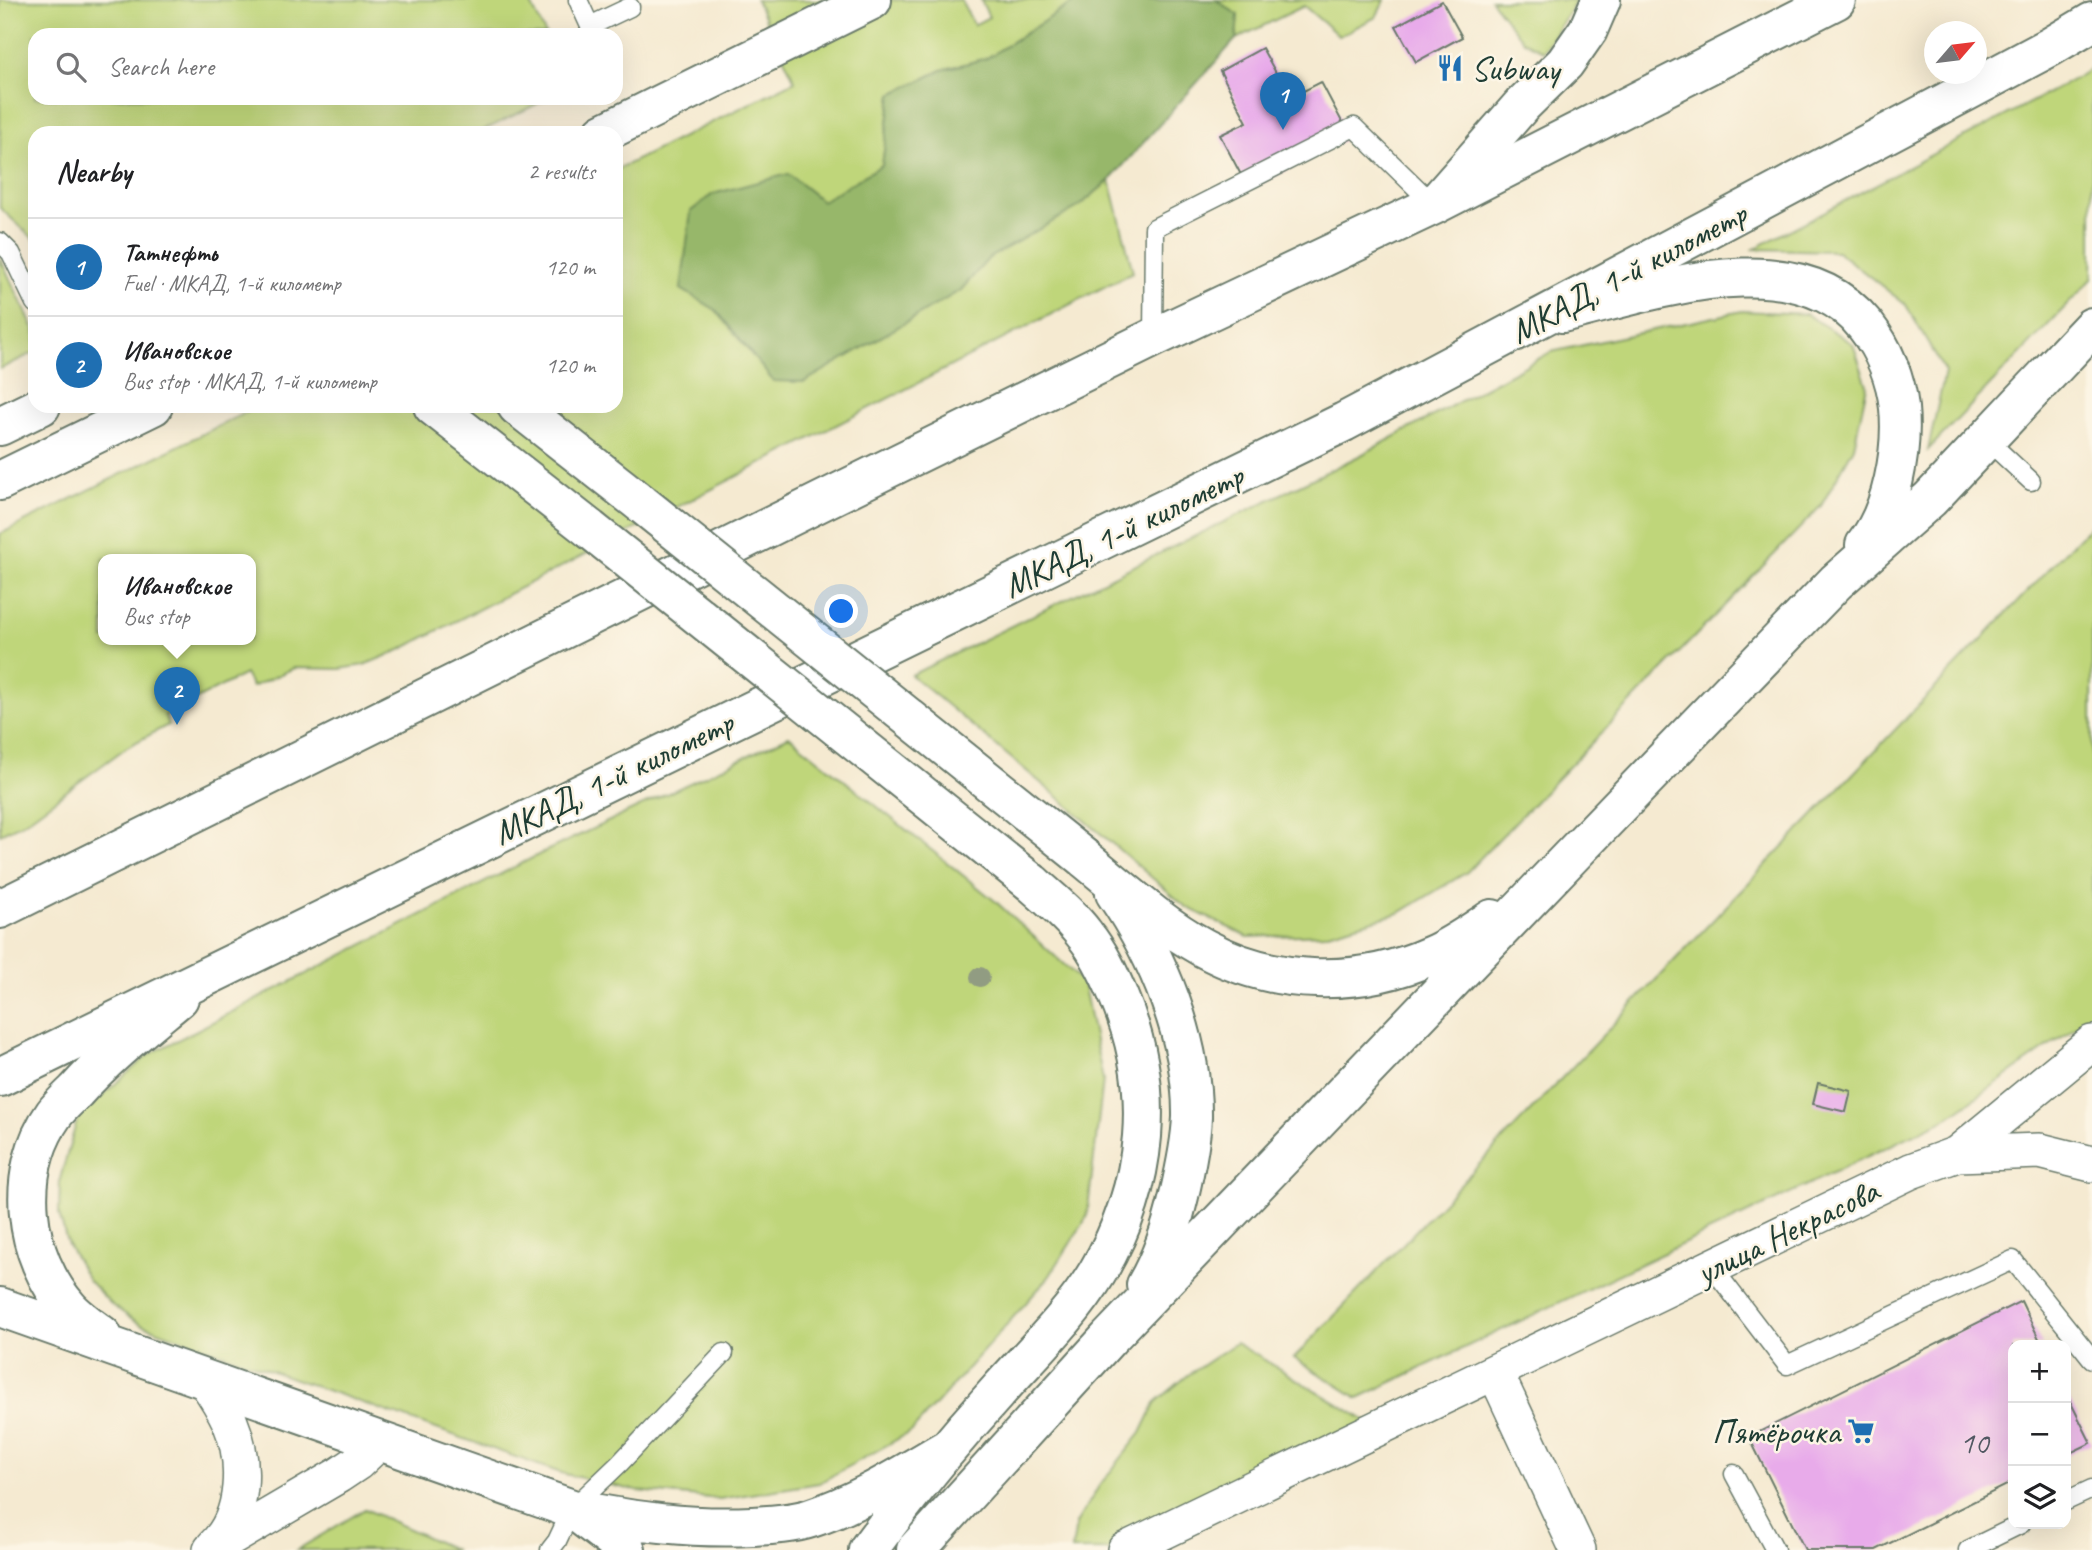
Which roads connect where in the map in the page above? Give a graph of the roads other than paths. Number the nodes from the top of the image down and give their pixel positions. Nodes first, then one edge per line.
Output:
1 (578, 0) edge
2 (872, 0) edge
3 (1601, 0) edge
4 (1836, 0) edge
5 (630, 7) dead end
6 (2092, 22) edge
7 (591, 28) edge
8 (595, 28) edge
9 (619, 126) edge
10 (1434, 205) junction
11 (0, 242) edge
12 (28, 288) edge
13 (1540, 318) junction
14 (2092, 327) edge
15 (1153, 338) junction
16 (28, 412) edge
17 (139, 413) edge
18 (442, 413) edge
19 (526, 413) edge
20 (539, 413) edge
21 (0, 426) edge
22 (1986, 439) junction
23 (574, 449) junction
24 (0, 481) edge
25 (2031, 481) dead end
26 (1836, 582) junction
27 (1576, 851) junction
28 (1084, 858) junction
29 (0, 909) edge
30 (205, 975) junction
31 (2092, 1043) edge
32 (0, 1077) edge
33 (1957, 1154) junction
34 (2092, 1164) edge
35 (1712, 1267) junction
36 (0, 1307) edge
37 (1109, 1338) junction
38 (724, 1353) dead end
39 (144, 1358) junction
40 (2092, 1359) edge
41 (1495, 1372) junction
42 (205, 1380) junction
43 (380, 1441) junction
44 (945, 1450) junction
45 (1734, 1474) dead end
46 (2092, 1489) edge
47 (2071, 1499) edge
48 (572, 1509) junction
49 (2011, 1529) edge
50 (1575, 1548) edge
51 (210, 1550) edge
52 (550, 1550) edge
53 (626, 1550) edge
54 (868, 1550) edge
55 (916, 1550) edge
56 (1125, 1550) edge
57 (1775, 1550) edge
58 (1968, 1550) edge

1 - 7 lane
2 - 9 main road
3 - 10 main road
4 - 10 main road
5 - 8 lane
6 - 13 main road, МКАД, 1-й километр
10 - 15 main road
10 - 15 lane
11 - 12 lane
13 - 26 main road
13 - 30 main road, МКАД, 1-й километр
14 - 22 main road
15 - 29 main road
16 - 21 main road
17 - 24 main road
18 - 44 main road, bridge
19 - 23 main road
20 - 23 main road
22 - 25 lane
22 - 26 main road
23 - 28 main road, bridge
26 - 27 main road
27 - 28 main road
27 - 37 main road
28 - 37 main road
30 - 32 main road, МКАД, 1-й километр
30 - 39 main road
31 - 33 street
33 - 34 street, улица Некрасова
33 - 35 street, улица Некрасова
35 - 40 lane
35 - 41 street, улица Некрасова
36 - 39 main road
37 - 55 main road
38 - 48 lane
39 - 42 main road
41 - 50 street
41 - 56 street, улица Некрасова
42 - 43 main road
42 - 51 street
43 - 48 main road
43 - 51 street
44 - 48 main road
44 - 54 main road
45 - 57 lane
46 - 47 lane
48 - 52 lane
48 - 53 main road
49 - 58 lane

